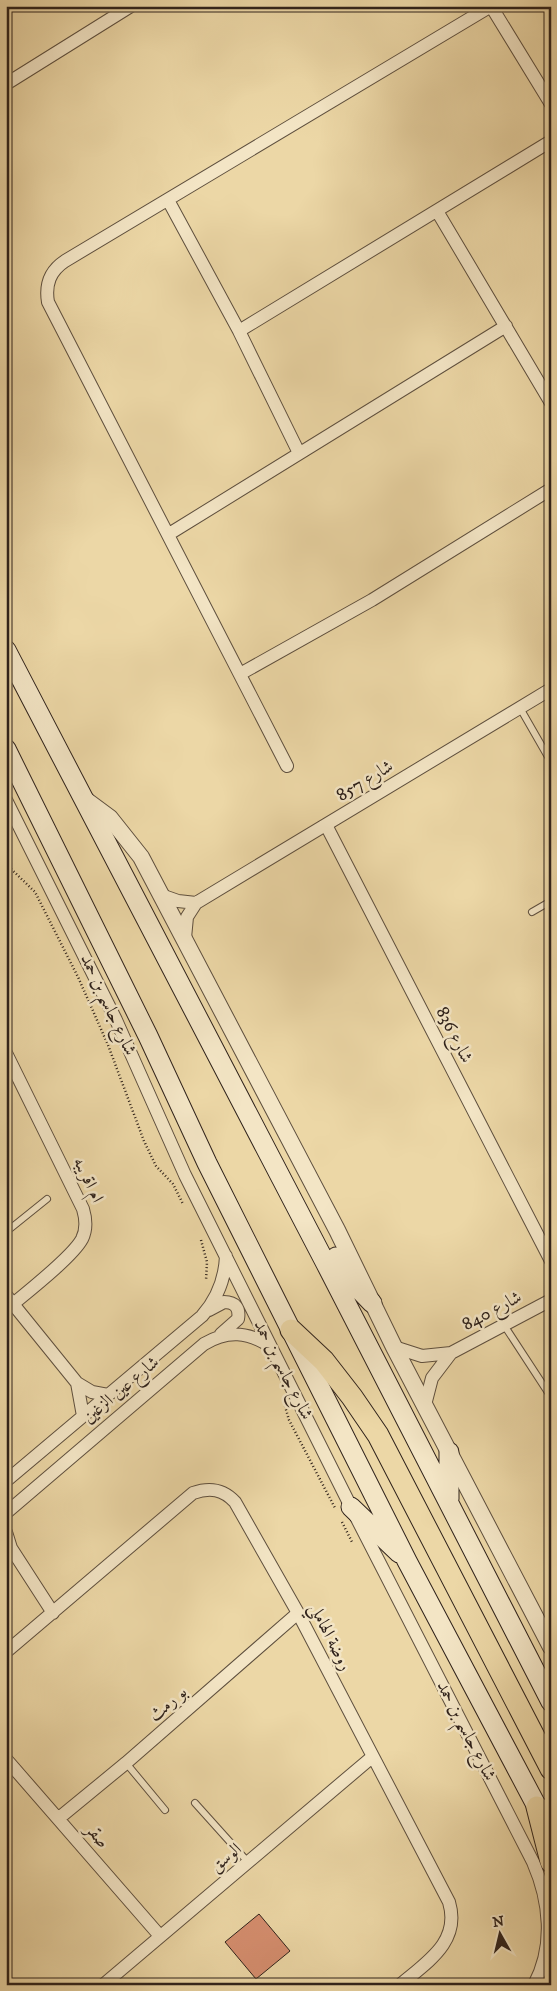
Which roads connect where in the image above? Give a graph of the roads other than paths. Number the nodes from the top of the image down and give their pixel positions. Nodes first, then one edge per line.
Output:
1 (131, 6) edge
2 (491, 6) edge
3 (6, 84) edge
4 (551, 104) edge
5 (551, 141) edge
6 (168, 200) junction
7 (437, 211) junction
8 (506, 326) junction
9 (239, 331) junction
10 (551, 403) edge
11 (300, 453) junction
12 (551, 489) edge
13 (169, 534) junction
14 (6, 650) edge
15 (240, 674) junction
16 (551, 689) edge
17 (520, 708) junction
18 (6, 749) edge
19 (551, 762) edge
20 (287, 766) dead end
21 (83, 798) junction
22 (6, 800) edge
23 (326, 825) junction
24 (161, 895) junction
25 (551, 901) edge
26 (196, 904) junction
27 (532, 912) dead end
28 (185, 942) junction
29 (6, 1053) edge
30 (47, 1199) dead end
31 (300, 1216) junction
32 (6, 1232) edge
33 (226, 1256) junction
34 (551, 1261) edge
35 (10, 1300) edge
36 (551, 1300) edge
37 (372, 1303) junction
38 (206, 1311) junction
39 (504, 1325) junction
40 (291, 1330) junction
41 (221, 1334) junction
42 (551, 1337) edge
43 (394, 1347) junction
44 (272, 1348) junction
45 (551, 1348) edge
46 (451, 1354) junction
47 (77, 1383) junction
48 (108, 1395) junction
49 (551, 1397) edge
50 (425, 1405) junction
51 (83, 1416) junction
52 (449, 1452) junction
53 (6, 1480) edge
54 (448, 1503) junction
55 (351, 1507) junction
56 (6, 1513) edge
57 (6, 1532) edge
58 (9, 1547) edge
59 (407, 1561) junction
60 (53, 1613) junction
61 (298, 1614) junction
62 (551, 1647) edge
63 (6, 1652) edge
64 (551, 1702) edge
65 (371, 1758) junction
66 (6, 1759) edge
67 (126, 1764) junction
68 (551, 1769) edge
69 (195, 1803) dead end
70 (537, 1807) junction
71 (165, 1810) dead end
72 (58, 1818) junction
73 (551, 1834) edge
74 (248, 1862) junction
75 (551, 1862) edge
76 (160, 1936) junction
77 (103, 1985) edge
78 (400, 1985) edge
79 (534, 1985) edge

1 - 3 street
2 - 4 street
2 - 6 street
5 - 7 street
6 - 9 street
6 - 13 street
7 - 8 street
7 - 9 street
8 - 10 street
8 - 11 street
9 - 11 street
11 - 13 street
12 - 15 street
13 - 15 street
14 - 21 main road
15 - 20 street
16 - 17 street, شارع 857
17 - 19 lane
17 - 23 street, شارع 857
18 - 40 main road, شارع جاسم بن حمد
21 - 24 street
21 - 31 main road
22 - 33 street, شارع جاسم بن حمد
23 - 26 street, شارع 857
23 - 34 street, شارع 836
24 - 26 street
24 - 28 street
25 - 27 lane
26 - 28 street, شارع 857
28 - 37 street
29 - 35 street, ام اقريبه
30 - 32 lane
31 - 37 main road
31 - 54 main road
33 - 38 street, شارع عين الزغين
33 - 44 street, شارع جاسم بن حمد
35 - 47 street, ام اقريبه
36 - 39 street, شارع 840
37 - 43 street
38 - 41 street, شارع عين الزغين
38 - 48 street, شارع عين الزغين
39 - 46 street, شارع 840
39 - 49 lane
40 - 59 main road, شارع جاسم بن حمد
40 - 68 main road
41 - 44 street
41 - 56 street, شارع عين الزغين
42 - 45 lane
43 - 46 street, شارع 840
43 - 50 street
44 - 55 street, شارع جاسم بن حمد
46 - 50 street, شارع 840
47 - 48 street, ام اقريبه
47 - 51 street, ام اقريبه
48 - 51 street, شارع عين الزغين
50 - 52 street
51 - 53 street, شارع عين الزغين
52 - 54 main road
52 - 62 street
54 - 64 main road
55 - 59 main road
55 - 79 street, شارع جاسم بن حمد
57 - 58 street
58 - 60 street
59 - 70 main road, شارع جاسم بن حمد
60 - 61 street, روضة الهاملي
60 - 63 street, روضة الهاملي
61 - 65 street, روضة الهاملي
61 - 67 street, بو رمث
65 - 74 street, الوسق
65 - 78 street, روضة الهاملي
66 - 72 street, صقر
67 - 71 lane
67 - 72 street, بو رمث
69 - 74 lane
70 - 73 main road, شارع جاسم بن حمد
70 - 75 main road
72 - 76 street, صقر
74 - 76 street, الوسق
76 - 77 street, الوسق

